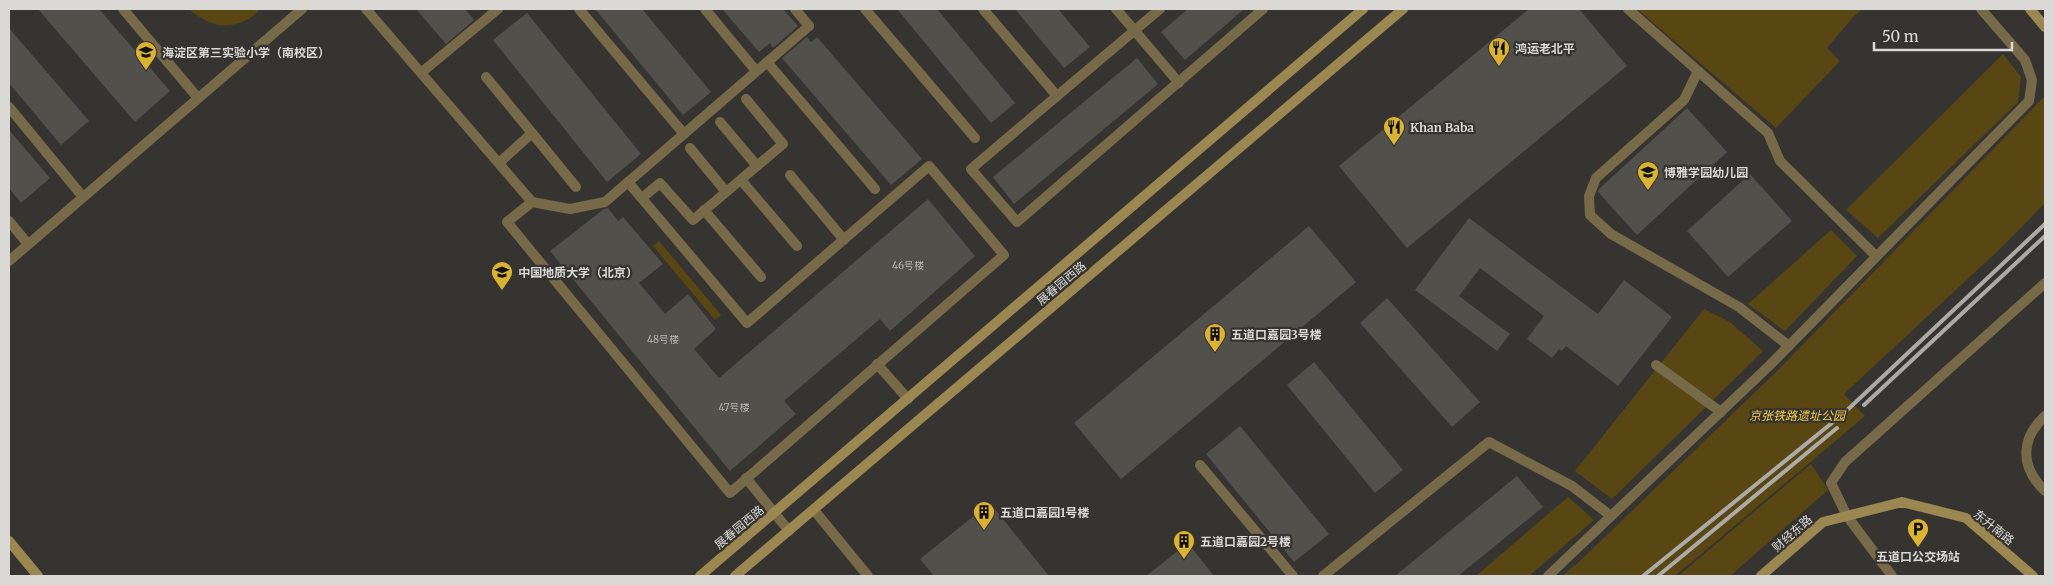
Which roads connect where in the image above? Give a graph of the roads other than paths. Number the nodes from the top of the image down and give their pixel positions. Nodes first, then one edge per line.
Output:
1 (123, 9) edge
2 (302, 9) edge
3 (366, 9) edge
4 (498, 9) edge
5 (579, 9) edge
6 (705, 9) edge
7 (795, 9) edge
8 (865, 9) edge
9 (983, 9) edge
10 (1116, 9) edge
11 (1160, 9) edge
12 (1263, 9) edge
13 (1362, 9) edge
14 (1403, 9) edge
15 (1628, 9) edge
16 (1981, 9) edge
17 (2030, 9) edge
18 (2045, 27) edge
19 (1135, 31) junction
20 (767, 62) junction
21 (756, 71) junction
22 (1698, 71) junction
23 (422, 72) junction
24 (486, 78) dead end
25 (1179, 83) junction
26 (1057, 96) junction
27 (198, 98) junction
28 (746, 99) dead end
29 (9, 107) edge
30 (720, 122) dead end
31 (532, 133) junction
32 (684, 134) junction
33 (975, 138) dead end
34 (690, 148) dead end
35 (499, 163) junction
36 (757, 166) junction
37 (790, 175) dead end
38 (740, 180) junction
39 (628, 182) junction
40 (576, 187) dead end
41 (875, 189) dead end
42 (726, 192) junction
43 (83, 197) junction
44 (642, 198) junction
45 (532, 202) junction
46 (704, 210) junction
47 (9, 222) edge
48 (844, 240) junction
49 (28, 244) junction
50 (797, 246) dead end
51 (1876, 256) junction
52 (9, 261) edge
53 (761, 277) dead end
54 (2045, 283) edge
55 (1789, 346) junction
56 (877, 364) junction
57 (1656, 365) dead end
58 (908, 399) junction
59 (1721, 412) junction
60 (2045, 416) edge
61 (1200, 465) dead end
62 (746, 478) junction
63 (2045, 490) edge
64 (1902, 502) joint
65 (814, 510) junction
66 (774, 514) junction
67 (1611, 516) junction
68 (1847, 516) junction
69 (789, 531) junction
70 (9, 541) edge
71 (38, 576) edge
72 (700, 576) edge
73 (735, 576) edge
74 (868, 576) edge
75 (1293, 576) edge
76 (1323, 576) edge
77 (1548, 576) edge
78 (1761, 576) edge
79 (1892, 576) edge
80 (2033, 576) edge

1 - 27 street
2 - 27 street
3 - 23 street
4 - 23 street
5 - 32 street
6 - 21 street
7 - 20 street
8 - 33 street
9 - 26 street
10 - 19 street
11 - 19 street
12 - 25 street
13 - 58 main road, 展春园西路
14 - 65 main road, 展春园西路
15 - 22 street
16 - 51 street
17 - 18 main road
19 - 25 street
19 - 26 street
20 - 21 street
20 - 41 street
21 - 32 street
22 - 51 street
22 - 55 street
23 - 35 street
24 - 31 street
25 - 26 street
27 - 43 street
28 - 36 street
29 - 43 street
30 - 36 street
31 - 35 street
31 - 40 street
32 - 39 street
34 - 42 street
35 - 45 street
36 - 38 street
37 - 48 street
38 - 42 street
38 - 50 street
39 - 44 street
39 - 45 street
42 - 46 street
43 - 49 street
44 - 46 street
44 - 48 street
45 - 62 street
46 - 53 street
47 - 49 street
48 - 56 street
49 - 52 street
51 - 55 street
54 - 68 street
55 - 59 street
56 - 58 street
56 - 62 street
57 - 59 street
58 - 66 main road, 展春园西路
59 - 67 street
60 - 63 street
61 - 75 street
62 - 66 street
64 - 68 main road, 财经东路
64 - 80 main road, 东升南路
65 - 69 main road, 展春园西路
65 - 74 street
66 - 69 street
66 - 72 main road, 展春园西路
67 - 76 street
67 - 77 street
68 - 78 main road, 财经东路
68 - 79 street
69 - 73 main road, 展春园西路
70 - 71 main road

